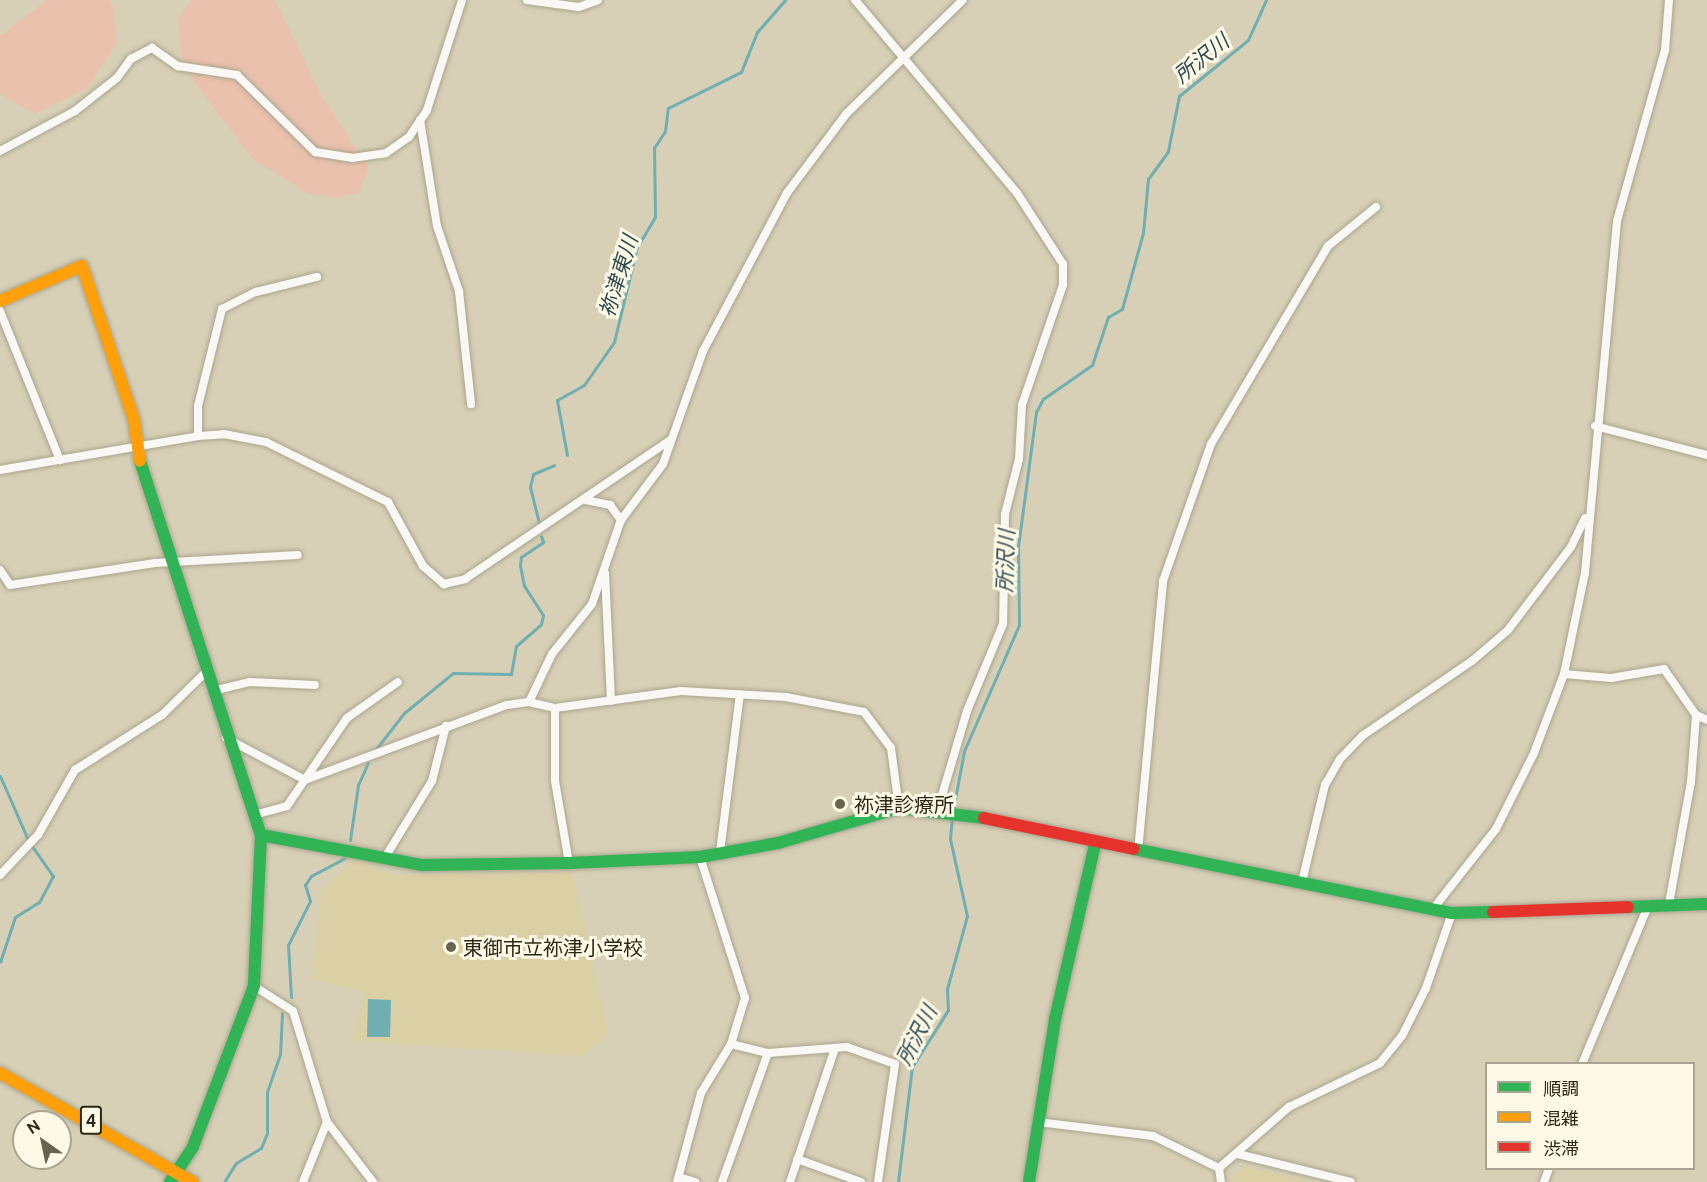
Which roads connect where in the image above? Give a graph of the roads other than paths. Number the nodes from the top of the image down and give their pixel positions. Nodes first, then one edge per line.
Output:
1 (462, 0) edge
2 (527, 0) edge
3 (598, 0) edge
4 (855, 0) edge
5 (963, 0) edge
6 (1669, 0) edge
7 (906, 56) junction
8 (420, 120) junction
9 (0, 151) edge
10 (1376, 207) dead end
11 (317, 277) dead end
12 (0, 301) edge
13 (0, 311) edge
14 (471, 404) dead end
15 (1595, 426) junction
16 (198, 436) junction
17 (671, 440) junction
18 (137, 451) junction
19 (1707, 455) edge
20 (60, 460) junction
21 (0, 470) edge
22 (586, 500) junction
23 (1586, 515) junction
24 (621, 520) junction
25 (298, 555) dead end
26 (173, 561) junction
27 (0, 570) edge
28 (605, 573) junction
29 (207, 671) junction
30 (1564, 674) junction
31 (398, 682) dead end
32 (315, 685) dead end
33 (213, 691) junction
34 (740, 694) junction
35 (611, 700) junction
36 (529, 702) junction
37 (555, 708) junction
38 (1696, 715) junction
39 (1707, 720) edge
40 (446, 726) junction
41 (226, 738) junction
42 (305, 780) junction
43 (899, 808) junction
44 (938, 809) junction
45 (254, 815) junction
46 (261, 835) junction
47 (1095, 844) junction
48 (720, 852) junction
49 (1138, 853) junction
50 (700, 857) junction
51 (384, 859) junction
52 (569, 863) junction
53 (0, 875) edge
54 (1302, 882) junction
55 (1650, 902) junction
56 (1669, 904) junction
57 (1707, 904) edge
58 (1433, 909) junction
59 (1452, 914) junction
60 (254, 986) junction
61 (731, 1044) junction
62 (835, 1048) junction
63 (768, 1053) junction
64 (1583, 1062) edge
65 (0, 1073) edge
66 (327, 1122) junction
67 (1038, 1122) junction
68 (1238, 1154) junction
69 (797, 1159) junction
70 (1219, 1168) junction
71 (179, 1173) junction
72 (678, 1179) edge
73 (376, 1181) edge
74 (170, 1182) edge
75 (193, 1182) edge
76 (303, 1182) edge
77 (695, 1182) edge
78 (722, 1182) edge
79 (790, 1182) edge
80 (861, 1182) edge
81 (878, 1182) edge
82 (1029, 1182) edge
83 (1221, 1182) edge
84 (1351, 1182) edge

1 - 8 street
2 - 3 street
4 - 7 street
5 - 7 street
6 - 15 street
7 - 17 street
7 - 44 street
8 - 9 street
8 - 14 street
10 - 49 street
11 - 16 street
12 - 18 street
13 - 20 street
15 - 19 street
15 - 23 street
16 - 18 street
16 - 22 street
17 - 22 street
17 - 24 street
18 - 20 street
18 - 26 street
20 - 21 street
22 - 24 street
23 - 30 street
23 - 54 street
24 - 28 street
25 - 26 street
26 - 27 street
26 - 29 street
28 - 35 street
28 - 36 street
29 - 33 street
29 - 53 street
30 - 38 street
30 - 58 street
31 - 42 street
32 - 33 street
33 - 41 street
34 - 35 street
34 - 43 street
34 - 48 street
35 - 37 street
36 - 37 street
36 - 40 street
37 - 52 street
38 - 39 street
38 - 56 street
40 - 42 street
40 - 51 street
41 - 42 street
41 - 45 street
42 - 45 street
43 - 44 street
43 - 48 street
44 - 47 street
45 - 46 street
46 - 51 street
46 - 60 street
47 - 49 street
47 - 67 street
48 - 50 street
49 - 54 street
50 - 52 street
50 - 61 street
51 - 52 street
54 - 58 street
55 - 56 street
55 - 59 street
55 - 64 street
56 - 57 street
58 - 59 street
59 - 68 street
60 - 66 street
60 - 71 street
61 - 63 street
61 - 72 street
62 - 63 street
62 - 69 street
62 - 81 street
63 - 78 street
65 - 71 street, 4
66 - 73 street
66 - 76 street
67 - 70 street
67 - 82 street
68 - 70 street
68 - 84 street
69 - 79 street
69 - 80 street
70 - 83 street
71 - 74 street
71 - 75 street, 4
72 - 77 street

